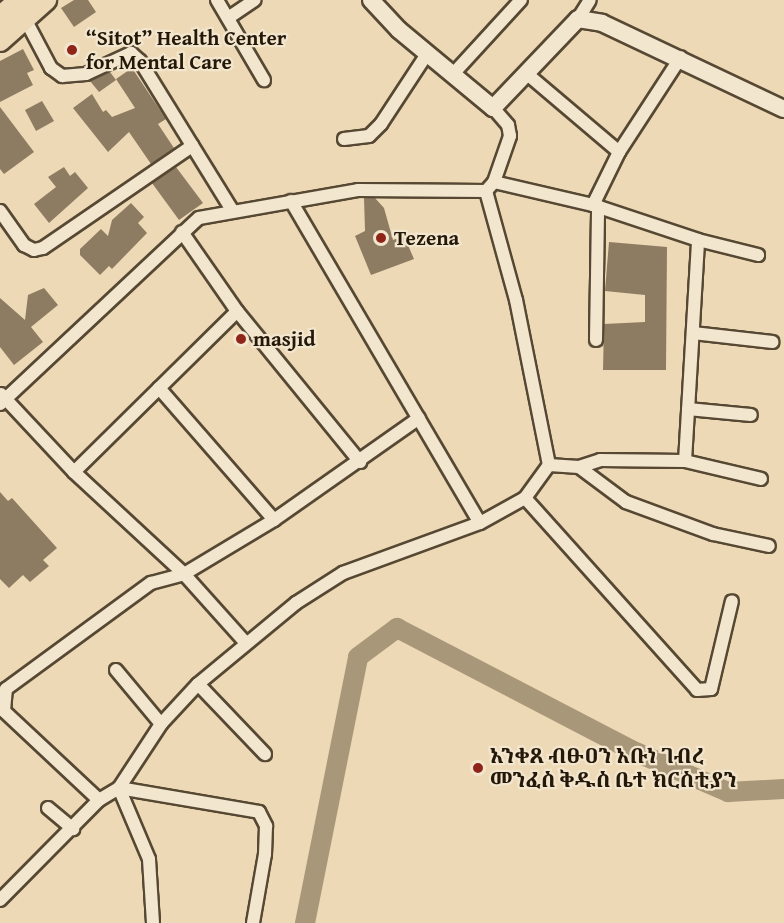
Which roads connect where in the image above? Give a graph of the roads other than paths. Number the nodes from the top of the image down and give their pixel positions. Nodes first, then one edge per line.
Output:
1 (46, 0) edge
2 (216, 0) edge
3 (255, 0) edge
4 (371, 0) edge
5 (521, 0) edge
6 (590, 0) edge
7 (23, 9) edge
8 (0, 18) edge
9 (228, 18) junction
10 (578, 19) junction
11 (0, 41) edge
12 (427, 54) junction
13 (681, 57) junction
14 (454, 73) junction
15 (526, 74) junction
16 (264, 80) dead end
17 (494, 108) junction
18 (784, 109) edge
19 (344, 139) dead end
20 (192, 146) junction
21 (619, 153) junction
22 (490, 187) junction
23 (291, 201) junction
24 (596, 206) junction
25 (232, 210) junction
26 (0, 211) edge
27 (182, 232) junction
28 (698, 240) junction
29 (758, 255) dead end
30 (237, 311) junction
31 (693, 333) junction
32 (596, 340) dead end
33 (771, 342) dead end
34 (159, 388) junction
35 (2, 398) edge
36 (688, 409) junction
37 (751, 415) dead end
38 (419, 418) junction
39 (685, 460) junction
40 (360, 462) junction
41 (549, 465) junction
42 (579, 467) junction
43 (74, 472) junction
44 (761, 479) dead end
45 (525, 498) junction
46 (274, 520) junction
47 (480, 523) junction
48 (769, 546) dead end
49 (184, 574) junction
50 (732, 601) dead end
51 (246, 643) junction
52 (116, 670) dead end
53 (198, 684) junction
54 (2, 713) edge
55 (161, 724) junction
56 (266, 754) dead end
57 (119, 788) junction
58 (99, 800) junction
59 (48, 808) dead end
60 (74, 829) junction
61 (0, 900) edge
62 (153, 923) edge
63 (253, 923) edge

1 - 7 main road
2 - 9 street
3 - 9 street
4 - 12 street
5 - 14 street
6 - 10 street
7 - 8 highway
7 - 11 main road
7 - 20 street
9 - 16 street
10 - 13 street
10 - 15 street
12 - 14 street
12 - 19 street
13 - 18 street
13 - 21 street
14 - 17 street
15 - 17 street
15 - 21 street
17 - 22 street
20 - 25 street
20 - 26 street
21 - 24 street
22 - 23 street
22 - 24 street
22 - 41 street
23 - 25 street
23 - 38 street
24 - 28 street
24 - 32 street
25 - 27 street
27 - 30 street
27 - 35 street
28 - 29 street
28 - 31 street
30 - 34 street
30 - 40 street
31 - 33 street
31 - 36 street
34 - 43 street
34 - 46 street
35 - 43 street
36 - 37 street
36 - 39 street
38 - 40 street
38 - 47 street
39 - 42 street
39 - 44 street
40 - 46 street
41 - 42 street
41 - 45 street
42 - 48 street
43 - 49 street
45 - 47 street
45 - 50 street
46 - 49 street
47 - 51 street
49 - 51 street
49 - 54 street
51 - 53 street
52 - 55 street
53 - 55 street
53 - 56 street
54 - 58 street
55 - 57 street
57 - 58 street
57 - 62 street
57 - 63 street
58 - 60 street
59 - 60 street
60 - 61 street

